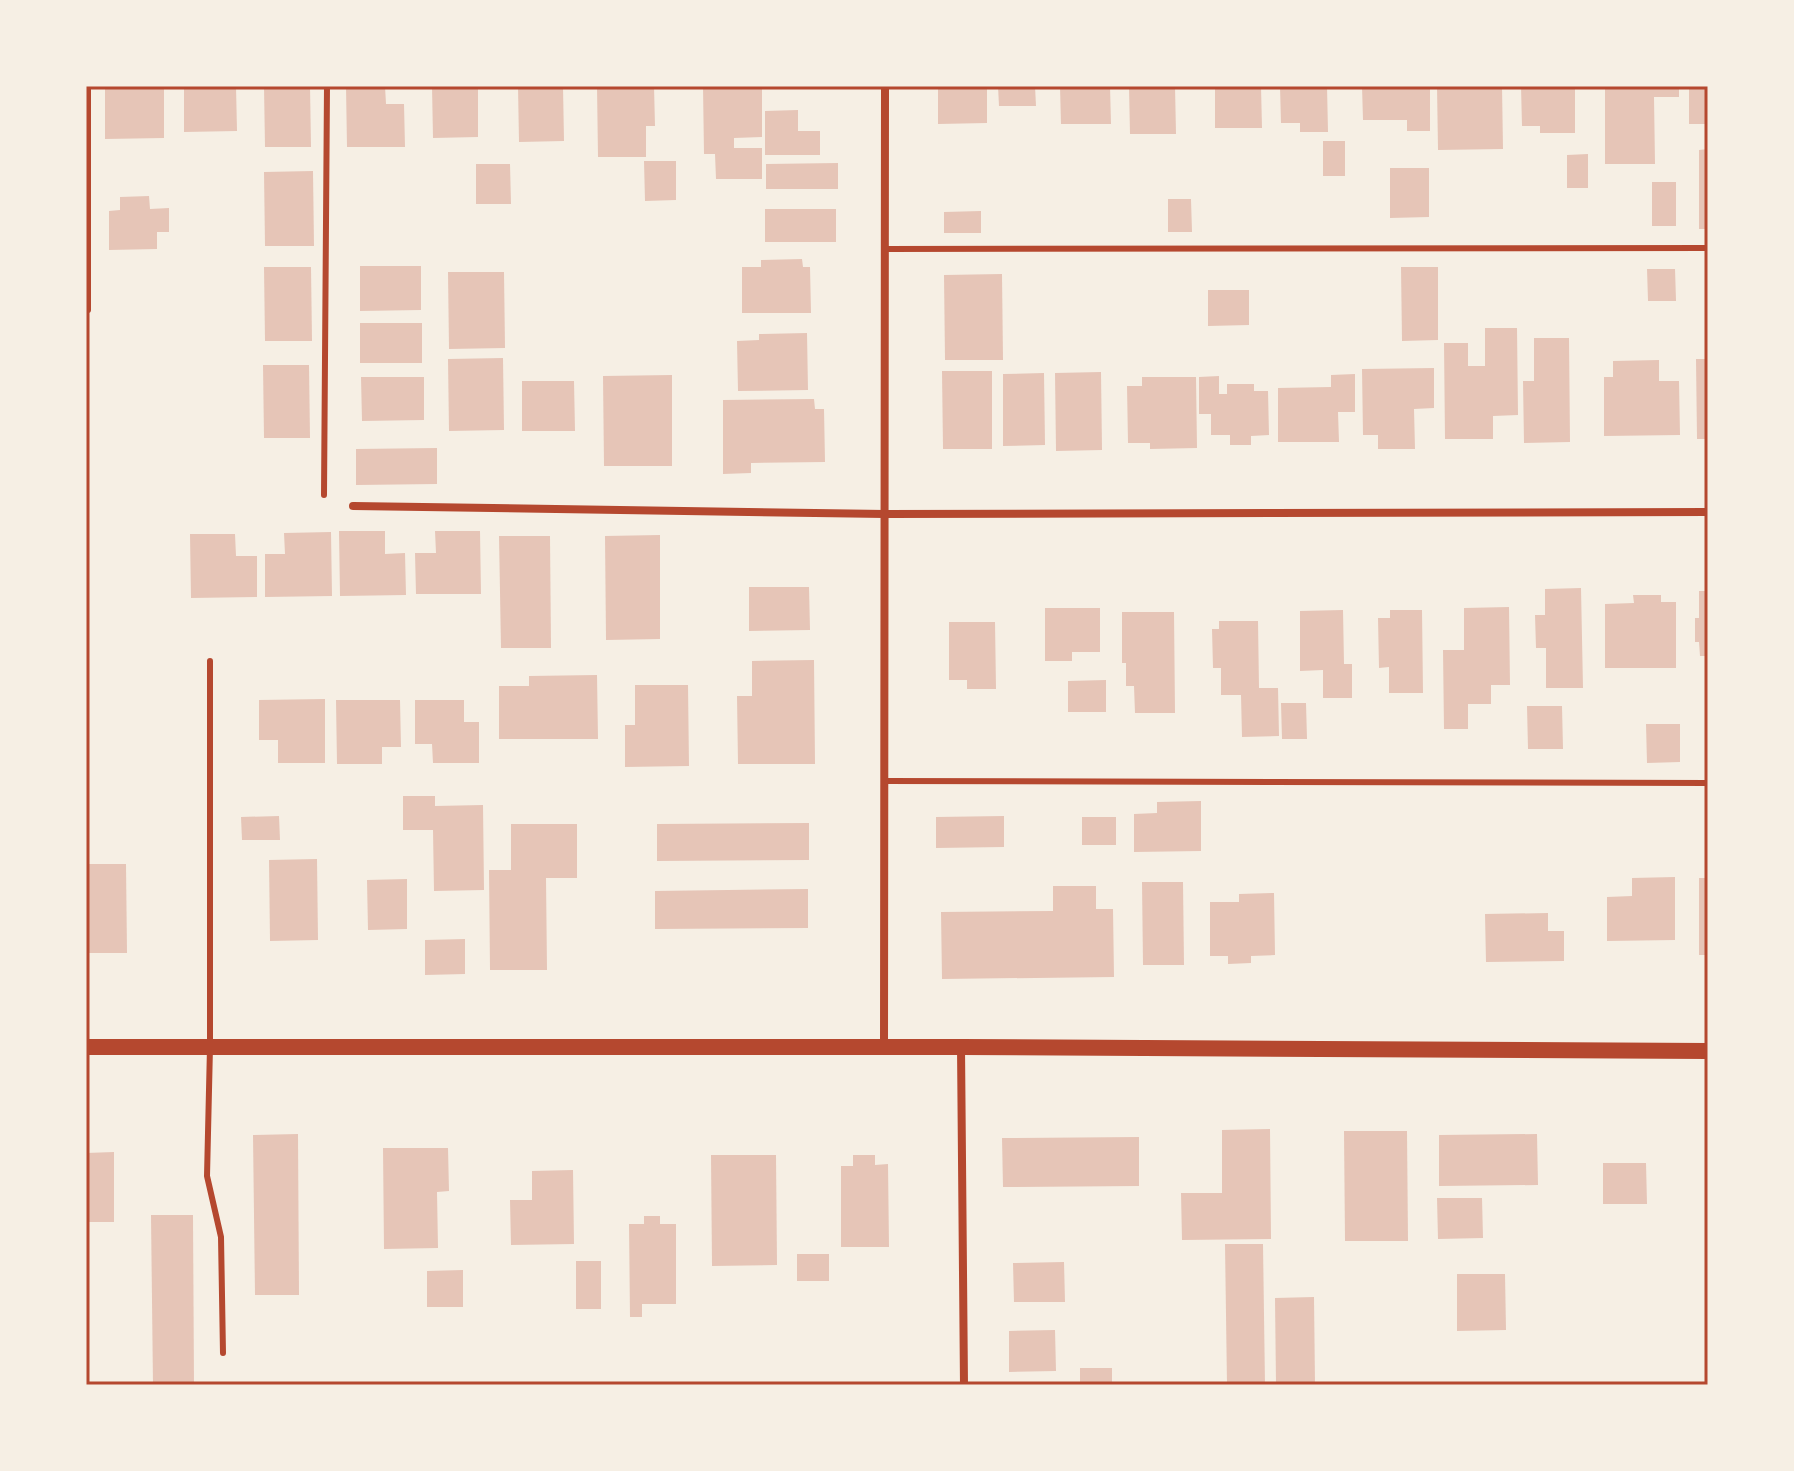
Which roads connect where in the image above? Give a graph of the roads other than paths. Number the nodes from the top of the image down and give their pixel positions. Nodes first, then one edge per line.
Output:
1 (88, 86) edge
2 (327, 86) edge
3 (885, 86) edge
4 (1708, 248) edge
5 (885, 249) junction
6 (88, 310) edge
7 (324, 495) dead end
8 (353, 506) dead end
9 (1708, 512) edge
10 (885, 514) junction
11 (210, 661) dead end
12 (884, 781) junction
13 (1708, 783) edge
14 (86, 1047) edge
15 (210, 1047) junction
16 (884, 1047) junction
17 (961, 1047) junction
18 (1708, 1051) edge
19 (223, 1353) dead end
20 (964, 1385) edge

1 - 6 lane
2 - 7 lane
3 - 5 street
4 - 5 lane
5 - 10 street
8 - 10 street
9 - 10 street
10 - 12 street
11 - 15 lane
12 - 13 lane
12 - 16 street
14 - 15 main road
15 - 16 main road
15 - 19 lane
16 - 17 main road
17 - 18 main road
17 - 20 street

